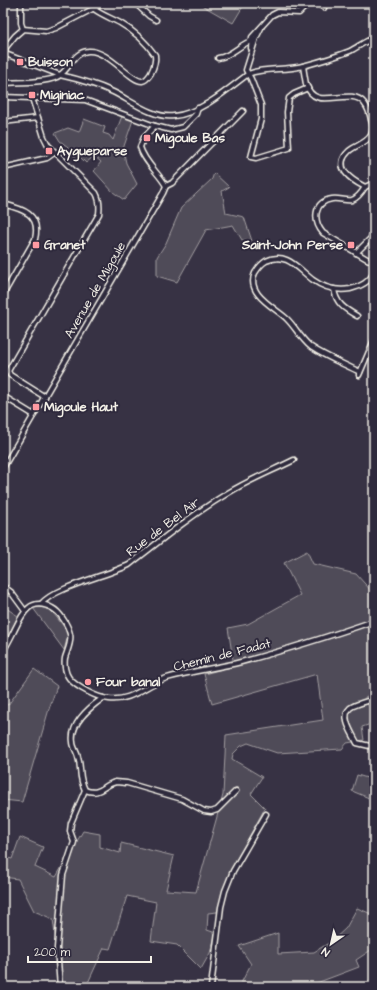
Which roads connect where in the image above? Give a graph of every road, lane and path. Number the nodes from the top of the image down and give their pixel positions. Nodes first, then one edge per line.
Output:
1 (21, 3) edge
2 (104, 3) edge
3 (135, 3) edge
4 (309, 3) edge
5 (318, 3) edge
6 (324, 8) dead end
7 (94, 9) junction
8 (156, 20) dead end
9 (23, 29) junction
10 (374, 38) edge
11 (253, 40) junction
12 (3, 52) edge
13 (218, 58) dead end
14 (303, 66) junction
15 (60, 74) junction
16 (248, 74) junction
17 (3, 82) edge
18 (308, 88) junction
19 (3, 96) edge
20 (32, 98) junction
21 (198, 108) junction
22 (243, 111) dead end
23 (38, 118) junction
24 (3, 122) edge
25 (155, 126) junction
26 (54, 153) junction
27 (3, 168) edge
28 (374, 183) edge
29 (166, 186) junction
30 (365, 187) junction
31 (3, 204) edge
32 (374, 235) edge
33 (356, 253) junction
34 (374, 262) edge
35 (374, 272) edge
36 (334, 289) junction
37 (3, 295) edge
38 (357, 316) dead end
39 (374, 340) edge
40 (3, 396) edge
41 (45, 397) junction
42 (34, 415) junction
43 (294, 460) dead end
44 (3, 468) edge
45 (3, 586) edge
46 (41, 604) junction
47 (25, 611) junction
48 (374, 621) edge
49 (3, 651) edge
50 (103, 698) junction
51 (374, 699) edge
52 (374, 747) edge
53 (85, 790) junction
54 (236, 791) dead end
55 (266, 814) dead end
56 (60, 987) edge
57 (211, 987) edge

1 - 9 street
2 - 7 street
3 - 8 street
4 - 11 street
5 - 6 street
7 - 9 street
7 - 15 street
9 - 12 street
10 - 14 street
11 - 13 street
11 - 16 street
12 - 15 street
14 - 16 street
14 - 18 street
15 - 17 street
15 - 21 street
16 - 18 street
16 - 21 street
18 - 30 street
19 - 20 street
20 - 23 street
20 - 25 street
21 - 25 street
22 - 29 street
23 - 24 street
23 - 26 street
25 - 29 street
26 - 27 street
26 - 41 street
28 - 30 street
29 - 41 street, Avenue de Migoule
30 - 33 street
31 - 37 street
32 - 33 street
33 - 34 street
35 - 36 street
36 - 38 street
36 - 39 street
40 - 42 street
41 - 42 street, Avenue de Migoule
42 - 44 street, Avenue de Migoule
43 - 46 street, Rue de Bel Air
45 - 47 street
46 - 47 street
46 - 50 street, Chemin de Fadat
47 - 49 street
48 - 50 street, Chemin de Fadat
50 - 53 street
51 - 52 street
53 - 54 street
53 - 56 street
55 - 57 street

